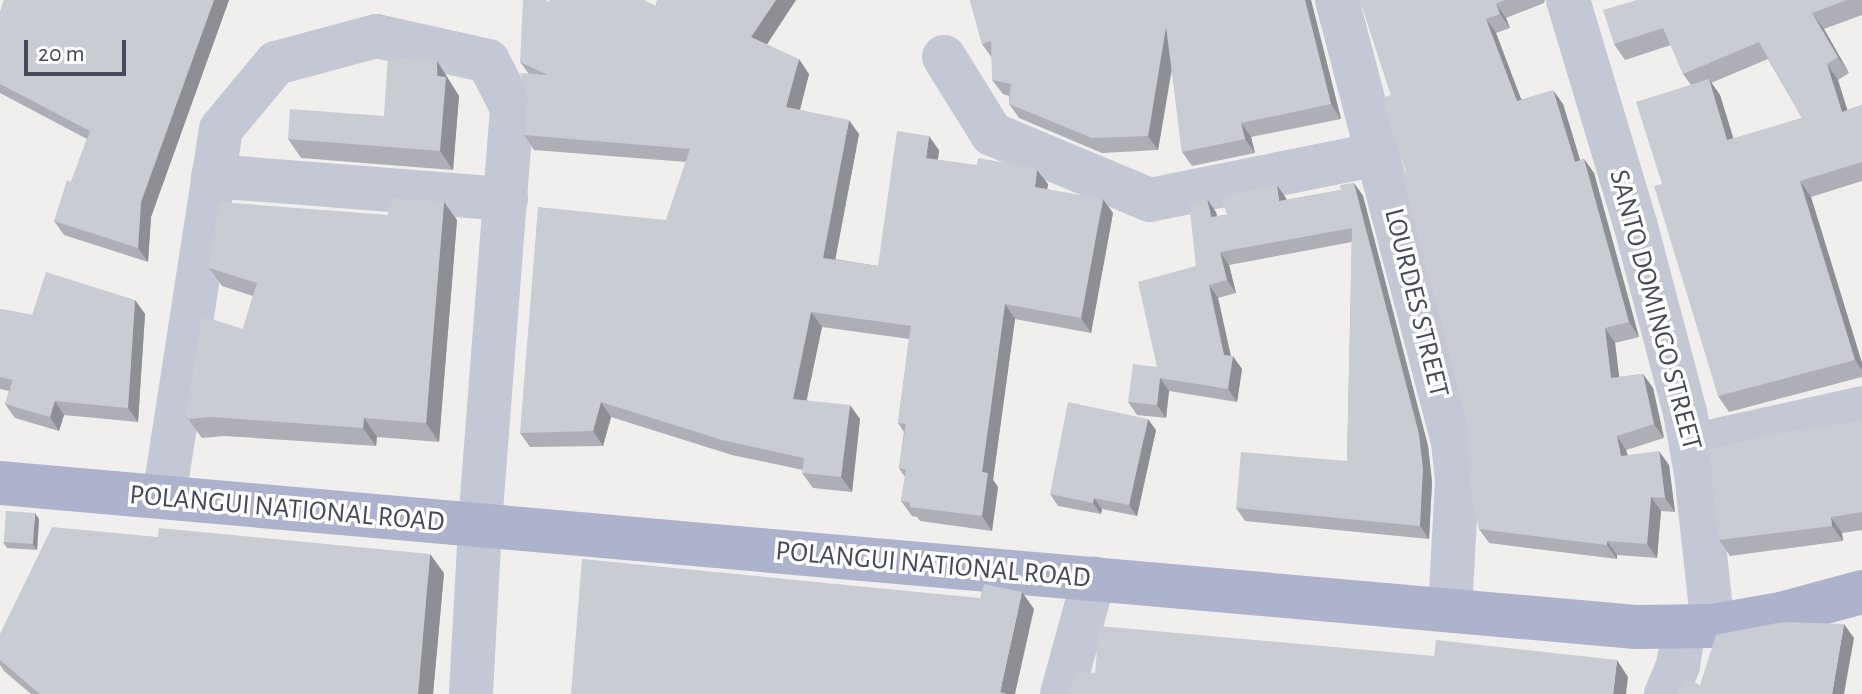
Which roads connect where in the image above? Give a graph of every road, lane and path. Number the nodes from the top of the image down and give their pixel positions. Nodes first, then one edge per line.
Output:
1 (1337, 0) edge
2 (1568, 0) edge
3 (944, 57) dead end
4 (1379, 154) junction
5 (213, 176) junction
6 (506, 199) junction
7 (1862, 408) edge
8 (1691, 446) junction
9 (0, 483) edge
10 (164, 497) junction
11 (480, 527) junction
12 (1094, 578) junction
13 (1862, 592) edge
14 (1450, 610) junction
15 (1699, 626) junction
16 (471, 694) edge
17 (1062, 694) edge
18 (1666, 694) edge

1 - 4 street, LOURDES STREET
2 - 8 street, SANTO DOMINGO STREET
3 - 4 street
4 - 14 street, LOURDES STREET
5 - 6 street
5 - 6 street
5 - 10 street
6 - 11 street
7 - 8 street
8 - 15 street, SANTO DOMINGO STREET
9 - 10 main road, POLANGUI NATIONAL ROAD
10 - 11 main road, POLANGUI NATIONAL ROAD
11 - 12 main road, POLANGUI NATIONAL ROAD
11 - 16 street
12 - 14 main road, POLANGUI NATIONAL ROAD
12 - 17 street
13 - 15 main road, POLANGUI NATIONAL ROAD
14 - 15 main road, POLANGUI NATIONAL ROAD
15 - 18 street, SANTO DOMINGO STREET

